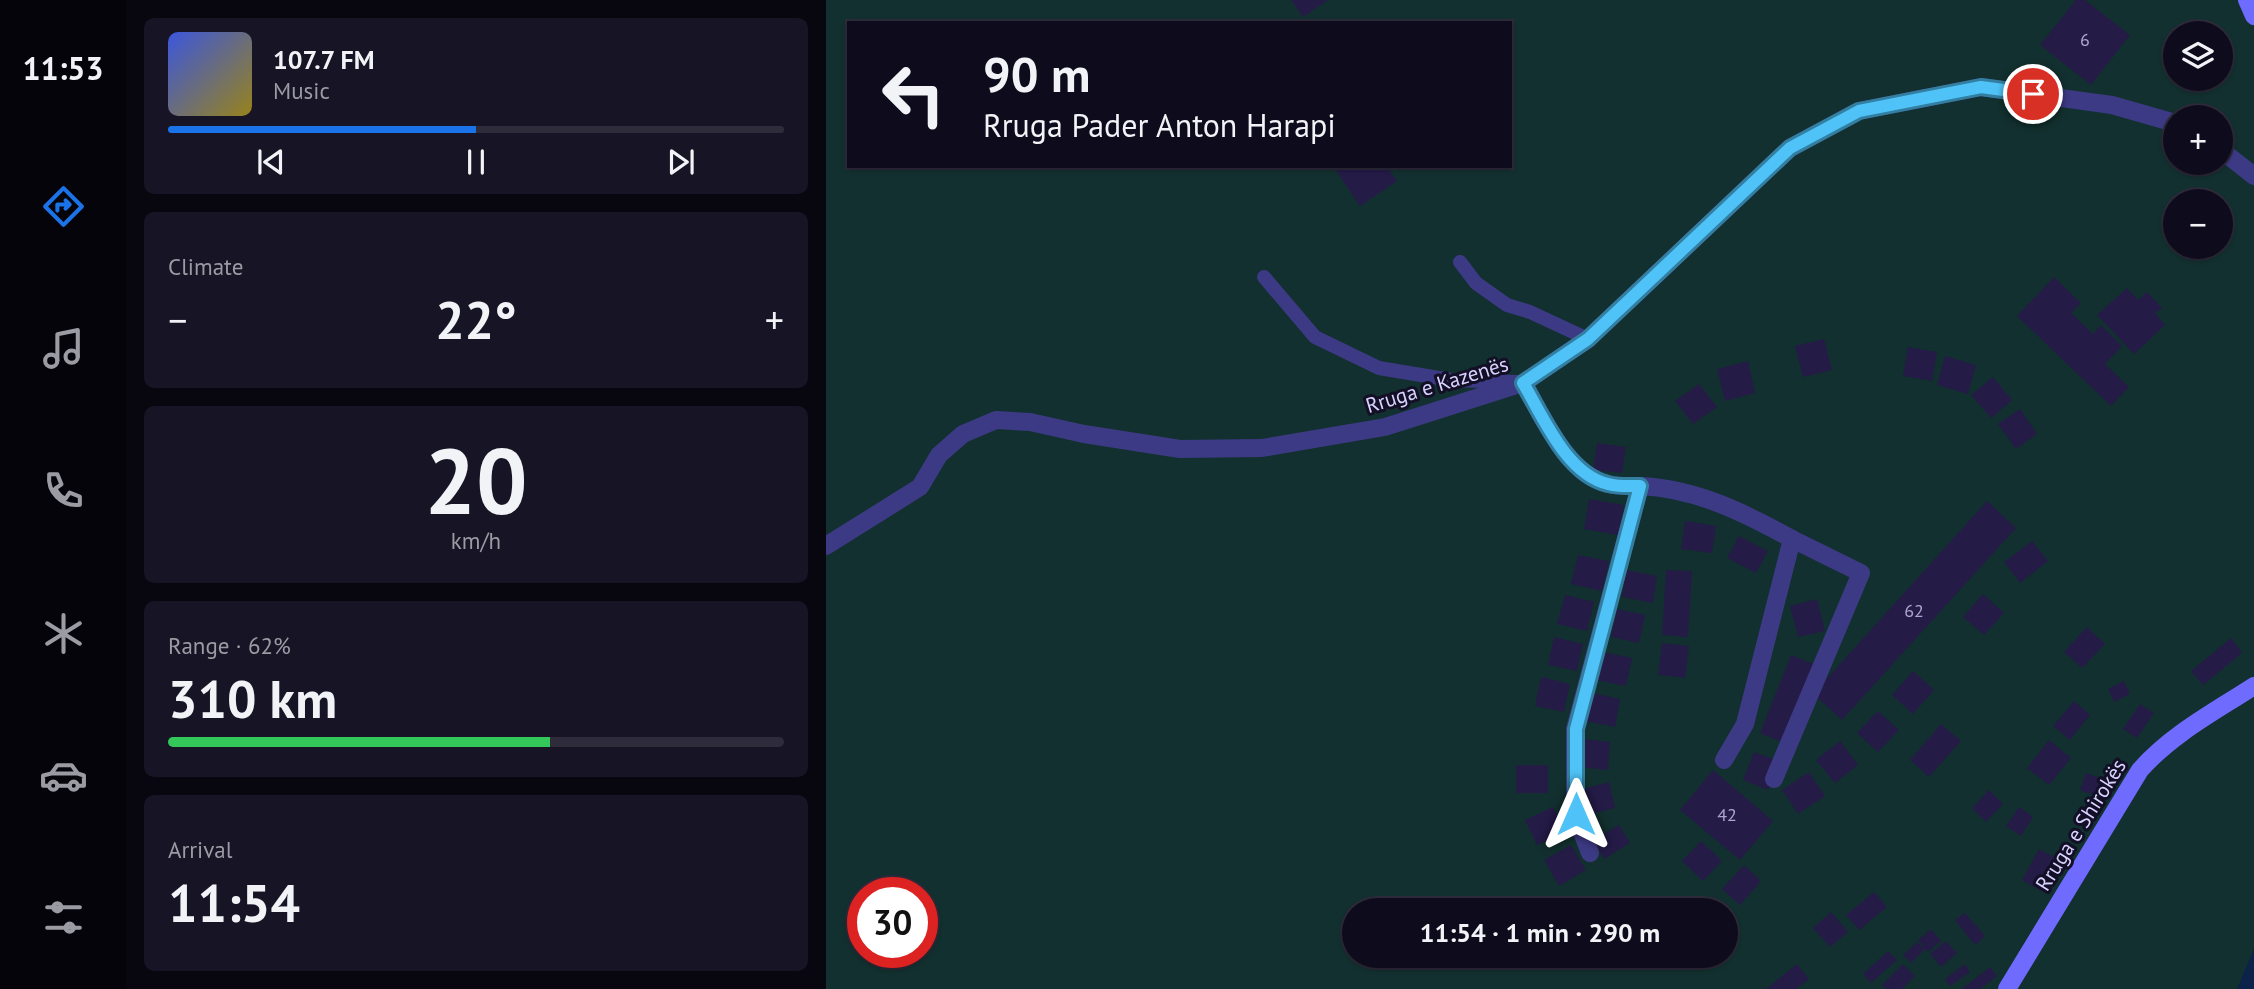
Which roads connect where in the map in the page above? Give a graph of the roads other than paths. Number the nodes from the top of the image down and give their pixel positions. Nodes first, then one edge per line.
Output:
1 (2247, 0) edge
2 (2254, 16) edge
3 (2163, 120) edge
4 (2233, 159) edge
5 (2254, 176) edge
6 (1460, 262) dead end
7 (1264, 276) dead end
8 (1588, 339) junction
9 (1523, 383) junction
10 (1640, 486) junction
11 (1792, 539) junction
12 (826, 546) edge
13 (2254, 686) edge
14 (1724, 760) dead end
15 (1774, 779) dead end
16 (1590, 853) dead end
17 (2007, 989) edge

1 - 2 main road
3 - 8 street, Rruga e Kazenës
4 - 5 street
6 - 8 lane
7 - 9 lane
8 - 9 street, Rruga e Kazenës
9 - 10 street
9 - 12 street, Rruga e Kazenës
10 - 11 street
10 - 16 street
11 - 14 street
11 - 15 street
13 - 17 main road, Rruga e Shirokës

